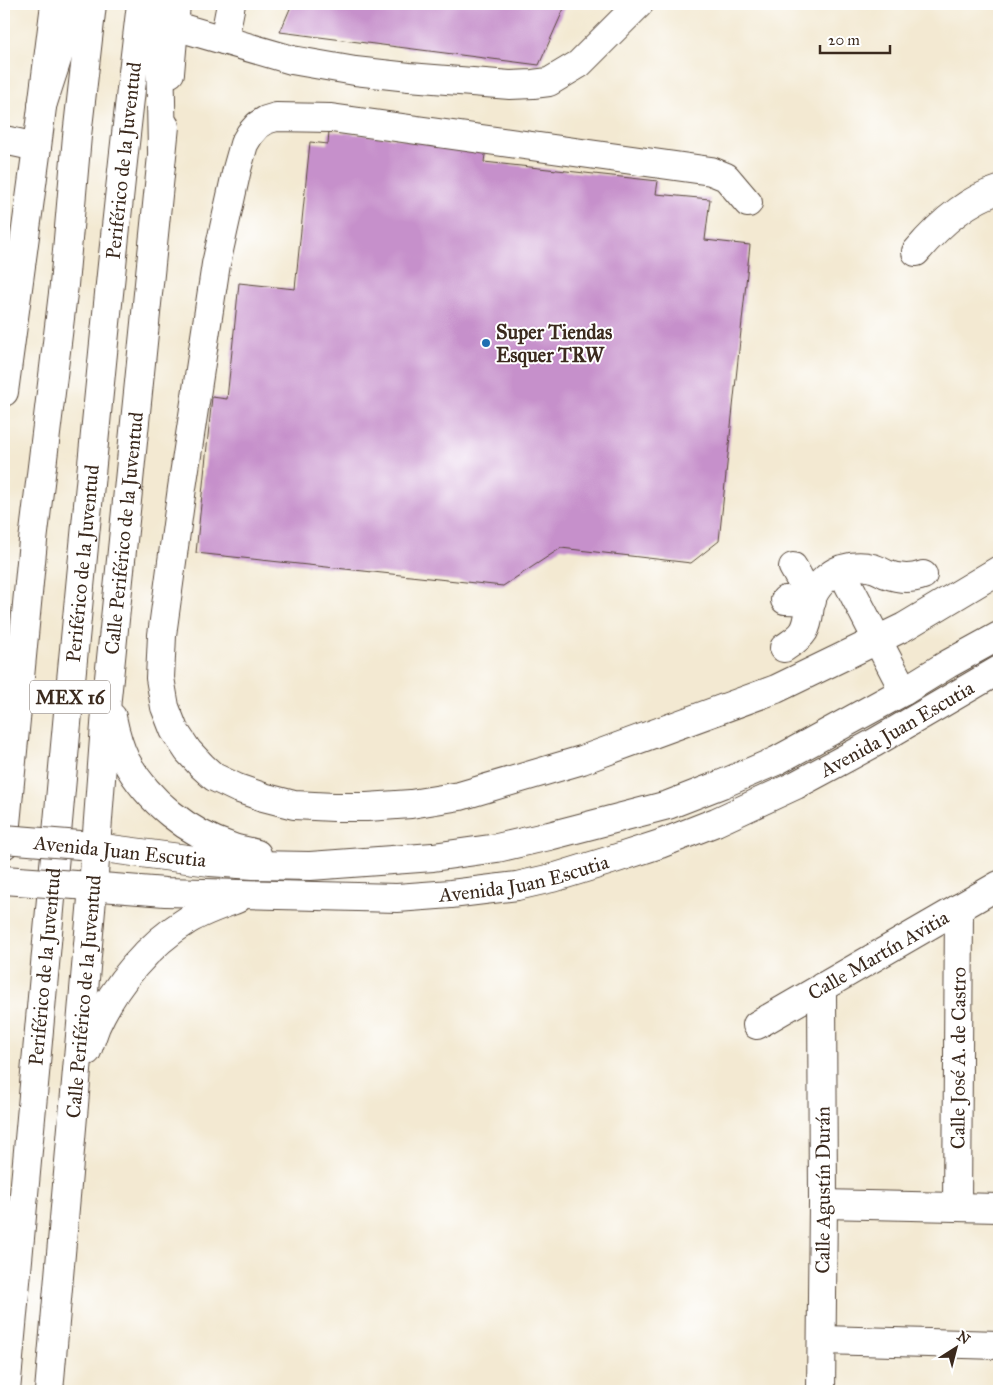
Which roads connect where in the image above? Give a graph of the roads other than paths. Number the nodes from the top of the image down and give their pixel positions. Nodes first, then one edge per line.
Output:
1 (55, 4) edge
2 (75, 4) edge
3 (92, 4) edge
4 (141, 4) edge
5 (159, 4) edge
6 (231, 4) edge
7 (639, 4) edge
8 (175, 15) edge
9 (224, 40) junction
10 (42, 106) junction
11 (4, 140) edge
12 (37, 147) junction
13 (162, 150) junction
14 (999, 190) edge
15 (748, 203) dead end
16 (916, 252) dead end
17 (4, 392) edge
18 (793, 567) dead end
19 (841, 570) junction
20 (999, 570) edge
21 (923, 575) dead end
22 (785, 600) dead end
23 (812, 601) junction
24 (999, 636) edge
25 (877, 640) junction
26 (784, 648) dead end
27 (999, 670) edge
28 (904, 691) junction
29 (107, 698) junction
30 (549, 836) junction
31 (4, 839) edge
32 (4, 845) edge
33 (88, 846) junction
34 (310, 866) junction
35 (556, 877) junction
36 (4, 880) edge
37 (999, 885) edge
38 (84, 886) junction
39 (249, 895) junction
40 (959, 908) junction
41 (822, 987) junction
42 (757, 1024) dead end
43 (77, 1081) junction
44 (823, 1204) junction
45 (957, 1207) junction
46 (999, 1208) edge
47 (823, 1340) junction
48 (999, 1345) edge
49 (6, 1391) edge
50 (49, 1391) edge
51 (821, 1391) edge

1 - 10 main road
2 - 10 main road
3 - 32 main road, MEX 16
4 - 49 main road, Periférico de la Juventud / MEX 16
5 - 13 main road
6 - 9 main road
7 - 9 main road
8 - 9 main road
8 - 13 main road, Calle Periférico de la Juventud
10 - 12 main road
11 - 12 main road
12 - 17 main road
13 - 29 main road, Calle Periférico de la Juventud
14 - 16 main road
15 - 25 main road
18 - 23 main road
19 - 21 main road
19 - 23 main road
19 - 25 main road
20 - 25 main road
22 - 23 main road
23 - 26 main road
24 - 28 main road, Avenida Juan Escutia
25 - 28 main road
27 - 35 main road, Avenida Juan Escutia
28 - 30 main road, Avenida Juan Escutia
29 - 33 main road, Calle Periférico de la Juventud
29 - 34 main road
30 - 34 main road, Avenida Juan Escutia
30 - 35 main road
31 - 33 main road, Avenida Juan Escutia, bridge
33 - 34 main road, Avenida Juan Escutia
33 - 38 main road, Calle Periférico de la Juventud
35 - 39 main road, Avenida Juan Escutia
36 - 38 main road, Avenida Juan Escutia, bridge
37 - 40 main road, Calle Martín Avitia
38 - 39 main road, Avenida Juan Escutia
38 - 43 main road, Calle Periférico de la Juventud
39 - 43 main road
40 - 41 main road, Calle Martín Avitia
40 - 45 main road, Calle José A. de Castro
41 - 42 main road, Calle Martín Avitia
41 - 44 main road, Calle Agustín Durán
43 - 50 main road, Calle Periférico de la Juventud
44 - 45 main road
44 - 47 main road, Calle Agustín Durán
45 - 46 main road
47 - 48 main road
47 - 51 main road, Calle Agustín Durán

